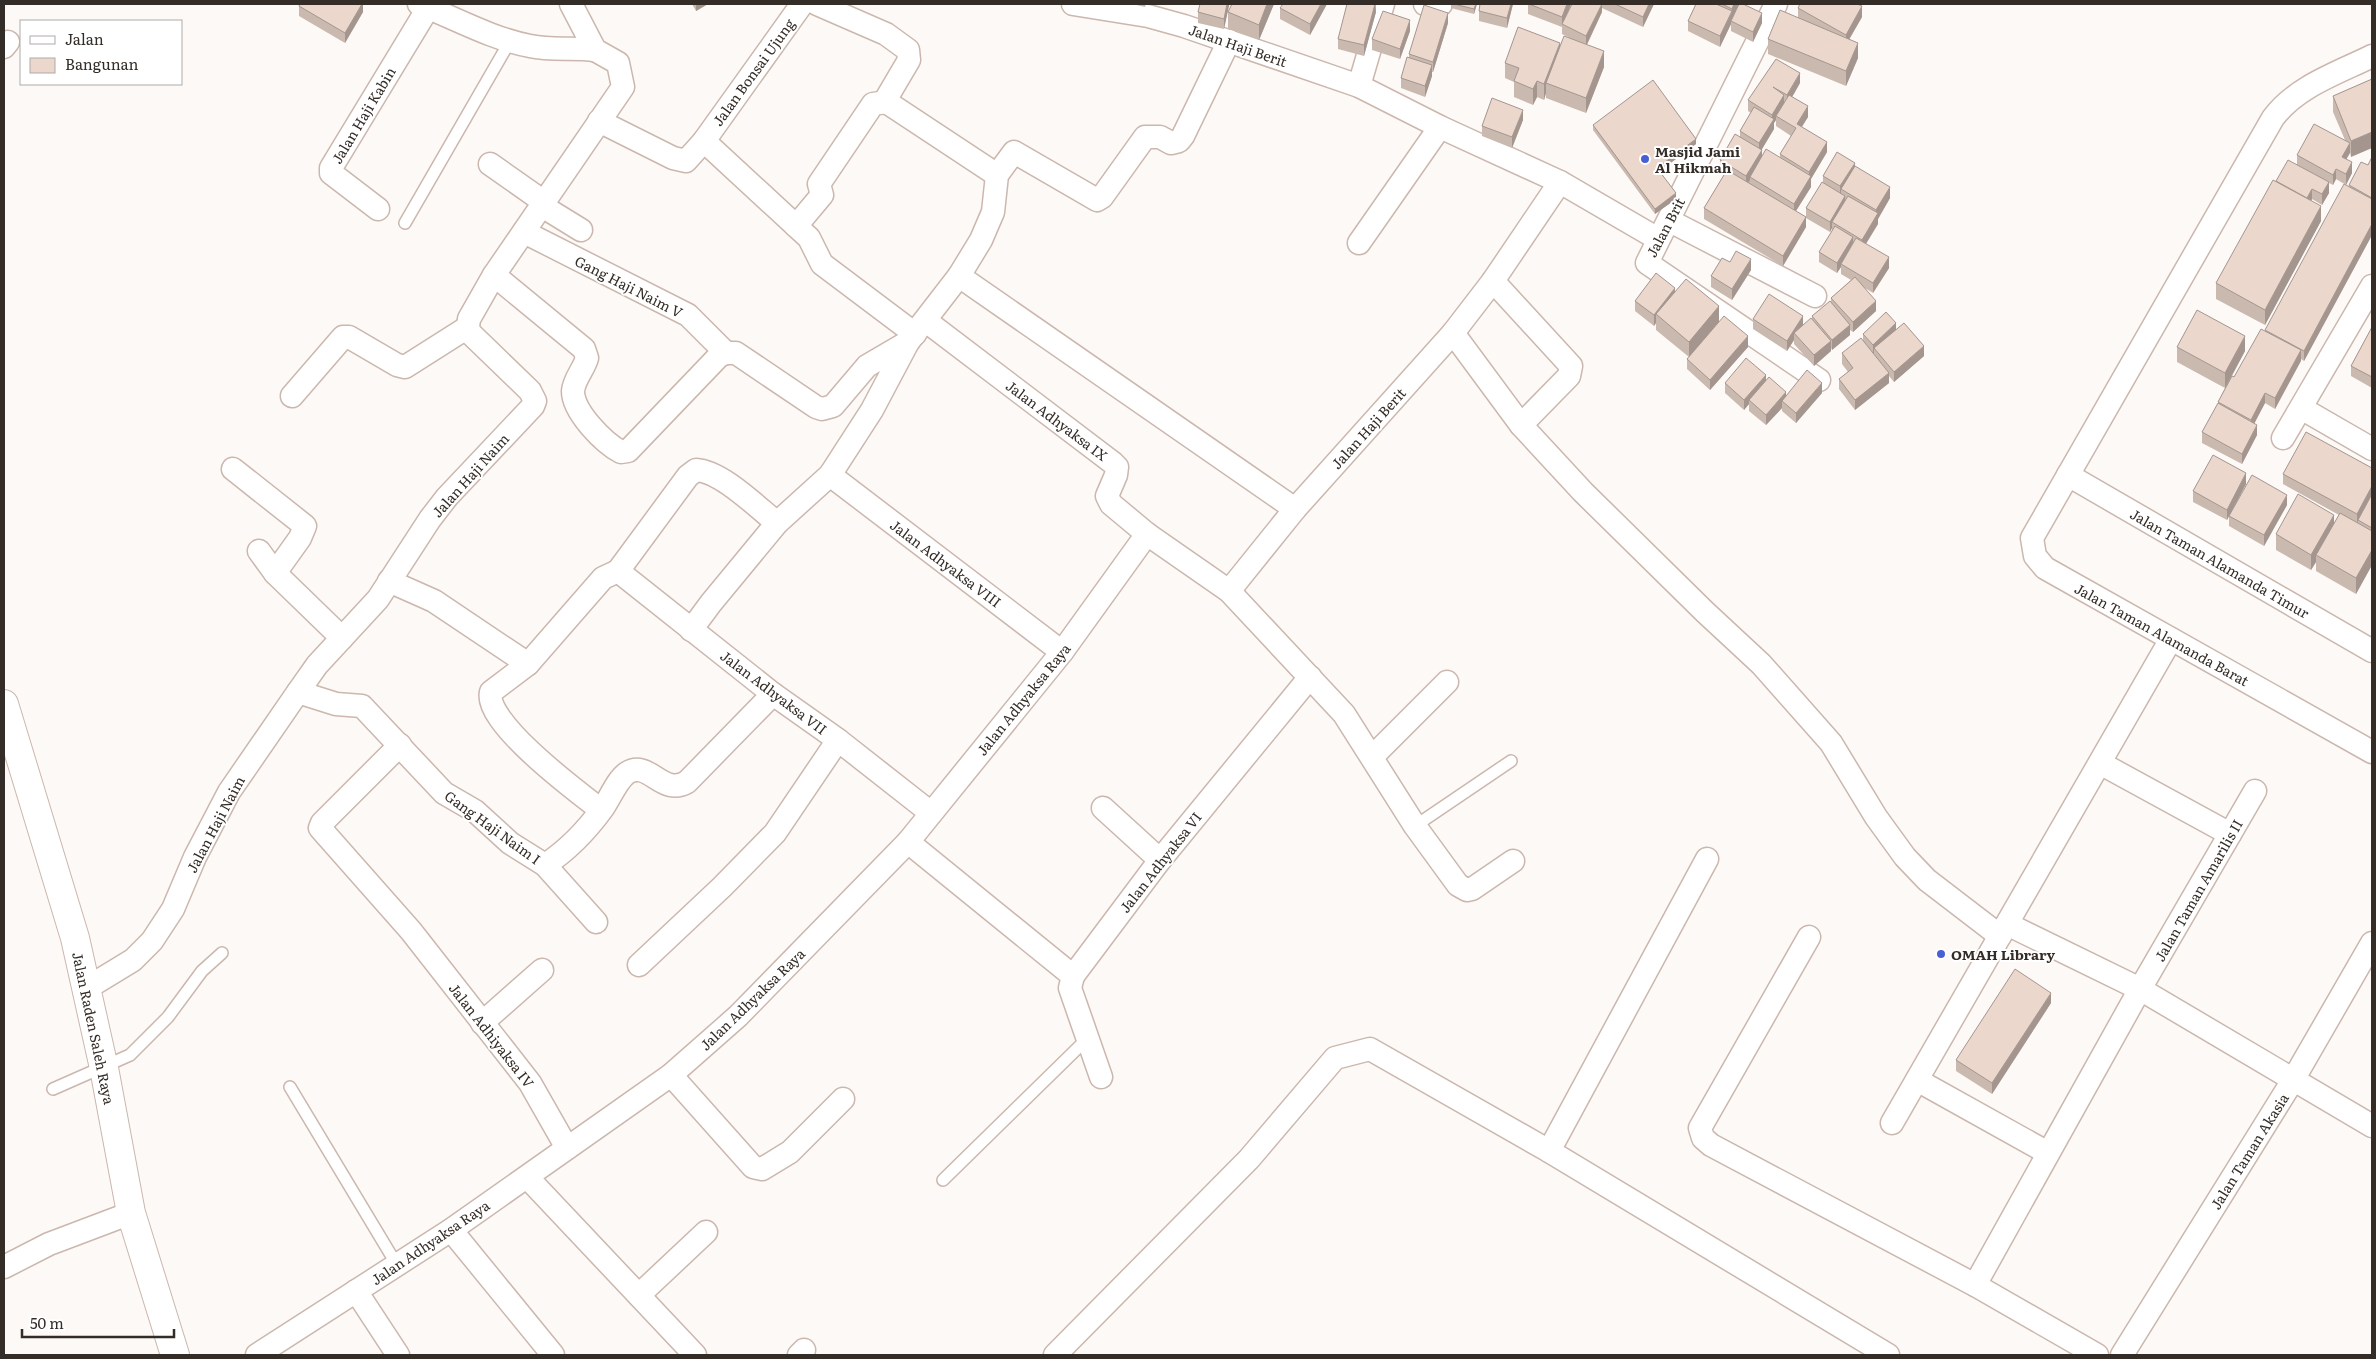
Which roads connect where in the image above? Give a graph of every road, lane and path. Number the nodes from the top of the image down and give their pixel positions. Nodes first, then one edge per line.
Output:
1 (571, 4) edge
2 (802, 4) edge
3 (817, 4) edge
4 (1073, 4) edge
5 (1383, 4) edge
6 (1426, 4) edge
7 (1441, 4) edge
8 (1776, 4) edge
9 (423, 6) edge
10 (1150, 10) edge
11 (510, 41) junction
12 (1229, 41) junction
13 (596, 50) junction
14 (2372, 56) edge
15 (1359, 86) junction
16 (887, 102) junction
17 (599, 121) junction
18 (1440, 127) junction
19 (704, 140) junction
20 (490, 164) dead end
21 (996, 175) junction
22 (1560, 182) junction
23 (543, 204) junction
24 (378, 209) dead end
25 (405, 223) dead end
26 (796, 226) junction
27 (581, 230) dead end
28 (1664, 230) junction
29 (524, 232) junction
30 (1359, 243) dead end
31 (494, 275) junction
32 (959, 276) junction
33 (1493, 281) junction
34 (2372, 286) edge
35 (1815, 296) dead end
36 (468, 327) junction
37 (916, 332) junction
38 (1453, 333) junction
39 (726, 352) junction
40 (1819, 380) edge
41 (292, 396) dead end
42 (2301, 408) junction
43 (1521, 425) junction
44 (2284, 438) dead end
45 (2372, 449) edge
46 (234, 469) dead end
47 (830, 475) junction
48 (2068, 475) junction
49 (1295, 509) junction
50 (777, 523) junction
51 (1147, 534) junction
52 (259, 551) dead end
53 (618, 571) junction
54 (275, 573) junction
55 (389, 581) junction
56 (1229, 591) junction
57 (691, 630) junction
58 (342, 638) junction
59 (2171, 639) junction
60 (2372, 651) edge
61 (1062, 652) junction
62 (528, 664) junction
63 (1310, 677) junction
64 (1447, 682) dead end
65 (298, 692) junction
66 (773, 694) junction
67 (4, 704) edge
68 (838, 740) junction
69 (400, 745) junction
70 (2372, 752) edge
71 (1372, 756) junction
72 (1511, 761) dead end
73 (2100, 763) junction
74 (2255, 791) dead end
75 (1103, 808) dead end
76 (601, 810) junction
77 (931, 813) junction
78 (1415, 826) junction
79 (2230, 834) junction
80 (908, 842) junction
81 (1707, 859) dead end
82 (1160, 860) junction
83 (1513, 861) dead end
84 (545, 865) junction
85 (596, 922) dead end
86 (2004, 930) junction
87 (1809, 937) dead end
88 (2372, 943) edge
89 (222, 953) dead end
90 (639, 965) dead end
91 (542, 970) dead end
92 (1073, 976) junction
93 (87, 988) junction
94 (2140, 989) junction
95 (482, 1023) junction
96 (1088, 1038) junction
97 (104, 1068) junction
98 (671, 1075) junction
99 (1101, 1077) dead end
100 (1917, 1080) junction
101 (2293, 1080) junction
102 (290, 1087) dead end
103 (53, 1089) dead end
104 (843, 1099) dead end
105 (1892, 1123) dead end
106 (2372, 1126) edge
107 (567, 1148) junction
108 (1549, 1151) junction
109 (2048, 1153) junction
110 (526, 1178) junction
111 (943, 1180) dead end
112 (131, 1213) junction
113 (450, 1230) junction
114 (706, 1232) dead end
115 (397, 1265) junction
116 (4, 1267) edge
117 (1975, 1285) junction
118 (356, 1291) junction
119 (639, 1295) junction
120 (175, 1355) edge
121 (258, 1355) edge
122 (398, 1355) edge
123 (553, 1355) edge
124 (695, 1355) edge
125 (1055, 1355) edge
126 (1888, 1355) edge
127 (2097, 1355) edge
128 (2122, 1355) edge

1 - 13 street
2 - 19 street, Jalan Bonsai Ujung
3 - 16 street
4 - 10 street, Jalan Haji Berit
5 - 15 street
6 - 7 street
8 - 28 street, Jalan Brit
9 - 11 street
9 - 24 street, Jalan Haji Kabin
10 - 12 street, Jalan Haji Berit
11 - 13 street
11 - 25 lane
12 - 15 street, Jalan Haji Berit
12 - 21 street
13 - 17 street
14 - 48 street, Jalan Taman Alamanda Barat
15 - 18 street, Jalan Haji Berit
16 - 21 street
16 - 26 street
17 - 19 street, Jalan Bonsai Ujung
17 - 23 street
18 - 22 street, Jalan Haji Berit
18 - 30 street
19 - 26 street
20 - 23 street
21 - 32 street
22 - 28 street, Jalan Haji Berit
22 - 33 street, Jalan Haji Berit
23 - 27 street
23 - 29 street
26 - 37 street
28 - 35 street, Jalan Haji Berit
28 - 40 street, Jalan Brit
29 - 31 street
29 - 39 street, Gang Haji Naim V
31 - 36 street
31 - 39 street
32 - 37 street
32 - 49 street
33 - 38 street, Jalan Haji Berit
33 - 43 street
34 - 42 street
36 - 41 street
36 - 55 street, Jalan Haji Naim
37 - 39 street
37 - 47 street
37 - 51 street, Jalan Adhyaksa IX
38 - 43 street
38 - 49 street, Jalan Haji Berit
42 - 44 street
42 - 45 street
43 - 86 street
46 - 54 street
47 - 50 street
47 - 61 street, Jalan Adhyaksa VIII
48 - 59 street, Jalan Taman Alamanda Barat
48 - 60 street, Jalan Taman Alamanda Timur
49 - 56 street, Jalan Haji Berit
50 - 53 street
50 - 57 street
51 - 56 street
51 - 61 street, Jalan Adhyaksa Raya
52 - 54 street
53 - 57 street, Jalan Adhyaksa VII
53 - 62 street
54 - 58 street
55 - 58 street, Jalan Haji Naim
55 - 62 street
56 - 63 street
57 - 66 street, Jalan Adhyaksa VII
58 - 65 street, Jalan Haji Naim
59 - 70 street, Jalan Taman Alamanda Barat
59 - 73 street
61 - 77 street, Jalan Adhyaksa Raya
62 - 76 street
63 - 71 street
63 - 82 street, Jalan Adhyaksa VI
64 - 71 street
65 - 69 street, Gang Haji Naim I
65 - 93 street, Jalan Haji Naim
66 - 68 street, Jalan Adhyaksa VII
66 - 76 street
67 - 93 main road, Jalan Raden Saleh Raya
68 - 77 street, Jalan Adhyaksa VII
68 - 90 street
69 - 84 street, Gang Haji Naim I
69 - 95 street, Jalan Adhiyaksa IV
71 - 78 street
72 - 78 lane
73 - 79 street
73 - 86 street
74 - 79 street, Jalan Taman Amarilis II
75 - 82 street
76 - 84 street
77 - 80 street, Jalan Adhyaksa Raya
78 - 83 street
79 - 94 street, Jalan Taman Amarilis II
80 - 92 street
80 - 98 street, Jalan Adhyaksa Raya
81 - 108 street
82 - 92 street, Jalan Adhyaksa VI
84 - 85 street, Gang Haji Naim I
86 - 94 street
86 - 100 street
87 - 117 street
88 - 101 street, Jalan Taman Akasia
89 - 97 lane
91 - 95 street
92 - 96 street
93 - 97 main road, Jalan Raden Saleh Raya
94 - 101 street
94 - 109 street, Jalan Taman Amarilis II
95 - 107 street, Jalan Adhiyaksa IV
96 - 99 street
96 - 111 lane
97 - 103 lane
97 - 112 main road, Jalan Raden Saleh Raya
98 - 104 street
98 - 107 street, Jalan Adhyaksa Raya
100 - 105 street
100 - 109 street
101 - 106 street
101 - 128 street, Jalan Taman Akasia
102 - 115 lane
107 - 110 street, Jalan Adhyaksa Raya
108 - 125 street
108 - 126 street
109 - 117 street, Jalan Taman Amarilis II
110 - 113 street, Jalan Adhyaksa Raya
110 - 119 street
112 - 116 street
112 - 120 main road, Jalan Raden Saleh Raya
113 - 115 street, Jalan Adhyaksa Raya
113 - 123 street
114 - 119 street
115 - 118 street, Jalan Adhyaksa Raya
117 - 127 street
118 - 121 street, Jalan Adhyaksa Raya
118 - 122 street
119 - 124 street

